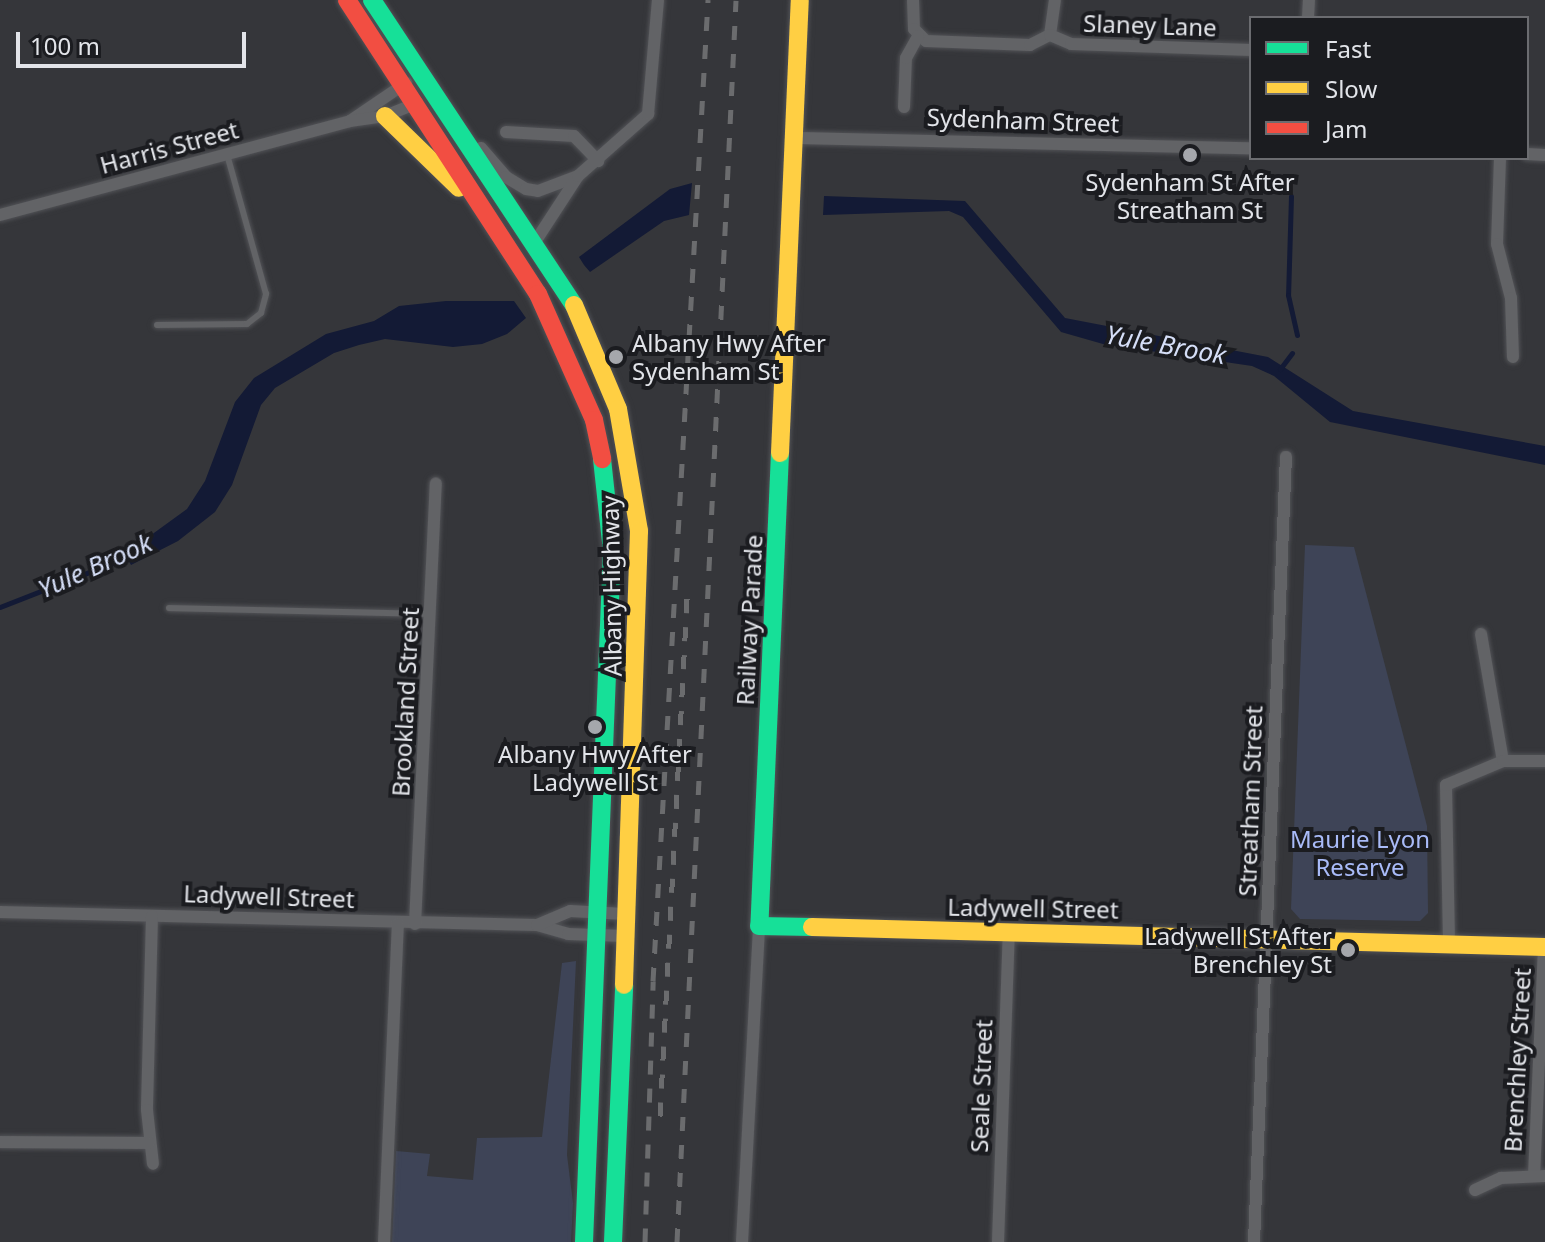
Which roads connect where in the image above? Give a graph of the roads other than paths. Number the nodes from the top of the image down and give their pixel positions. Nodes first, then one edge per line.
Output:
1 (347, 0) edge
2 (372, 0) edge
3 (658, 0) edge
4 (800, 0) edge
5 (913, 0) edge
6 (1055, 0) edge
7 (1050, 35) junction
8 (918, 36) junction
9 (1249, 50) edge
10 (424, 74) junction
11 (403, 84) junction
12 (443, 101) junction
13 (415, 104) junction
14 (904, 107) dead end
15 (385, 116) junction
16 (350, 121) junction
17 (506, 132) dead end
18 (794, 138) junction
19 (1249, 148) edge
20 (227, 154) junction
21 (1500, 160) edge
22 (598, 161) junction
23 (578, 176) junction
24 (0, 215) edge
25 (535, 242) junction
26 (513, 253) junction
27 (157, 325) dead end
28 (1513, 357) dead end
29 (1286, 457) dead end
30 (436, 483) dead end
31 (169, 608) dead end
32 (432, 614) junction
33 (1481, 634) dead end
34 (1503, 761) junction
35 (1545, 761) edge
36 (595, 911) junction
37 (0, 912) edge
38 (625, 914) junction
39 (152, 916) junction
40 (398, 923) junction
41 (415, 924) junction
42 (537, 925) junction
43 (759, 926) junction
44 (1009, 931) junction
45 (595, 934) junction
46 (624, 936) junction
47 (1267, 939) junction
48 (1449, 942) junction
49 (1545, 947) edge
50 (0, 1142) edge
51 (149, 1143) junction
52 (153, 1164) dead end
53 (1540, 1176) edge
54 (1475, 1190) dead end
55 (384, 1242) edge
56 (584, 1242) edge
57 (613, 1242) edge
58 (742, 1242) edge
59 (998, 1242) edge
60 (1254, 1242) edge

1 - 11 main road, Albany Highway
2 - 10 main road, Albany Highway
3 - 22 street
4 - 18 main road, Railway Parade
5 - 8 street
6 - 7 street
7 - 8 street
7 - 9 street, Slaney Lane
8 - 14 street
10 - 11 street, Harris Street
10 - 12 main road, Albany Highway
11 - 13 main road, Albany Highway
11 - 16 street, Harris Street
12 - 13 street, Harris Street
12 - 23 street
12 - 25 main road, Albany Highway
13 - 15 street, Harris Street
13 - 26 main road, Albany Highway
15 - 16 street, Harris Street
15 - 26 main road
16 - 20 street, Harris Street
17 - 22 street
18 - 19 street, Sydenham Street
18 - 43 main road, Railway Parade
20 - 24 street, Harris Street
20 - 27 lane
21 - 28 street
22 - 23 street
23 - 25 street
25 - 38 main road, Albany Highway
26 - 36 main road, Albany Highway
29 - 47 street, Streatham Street
30 - 32 street, Brookland Street
31 - 32 lane
32 - 41 street, Brookland Street
33 - 34 street
34 - 35 street
34 - 48 street
36 - 38 street, Ladywell Street
36 - 42 street, Ladywell Street
36 - 45 main road, Albany Highway
37 - 39 street, Ladywell Street
38 - 46 main road, Albany Highway
39 - 40 street, Ladywell Street
39 - 51 street
40 - 41 street, Ladywell Street
40 - 55 street
41 - 42 street, Ladywell Street
42 - 45 street, Ladywell Street
43 - 44 main road, Ladywell Street
43 - 58 street, Railway Parade
44 - 47 main road, Ladywell Street
44 - 59 street, Seale Street
45 - 46 street, Ladywell Street
45 - 56 main road, Albany Highway
46 - 57 main road, Albany Highway
47 - 48 main road, Ladywell Street
47 - 60 street, Streatham Street
48 - 49 main road, Ladywell Street
49 - 53 street, Brenchley Street
50 - 51 street
51 - 52 street
53 - 54 street

